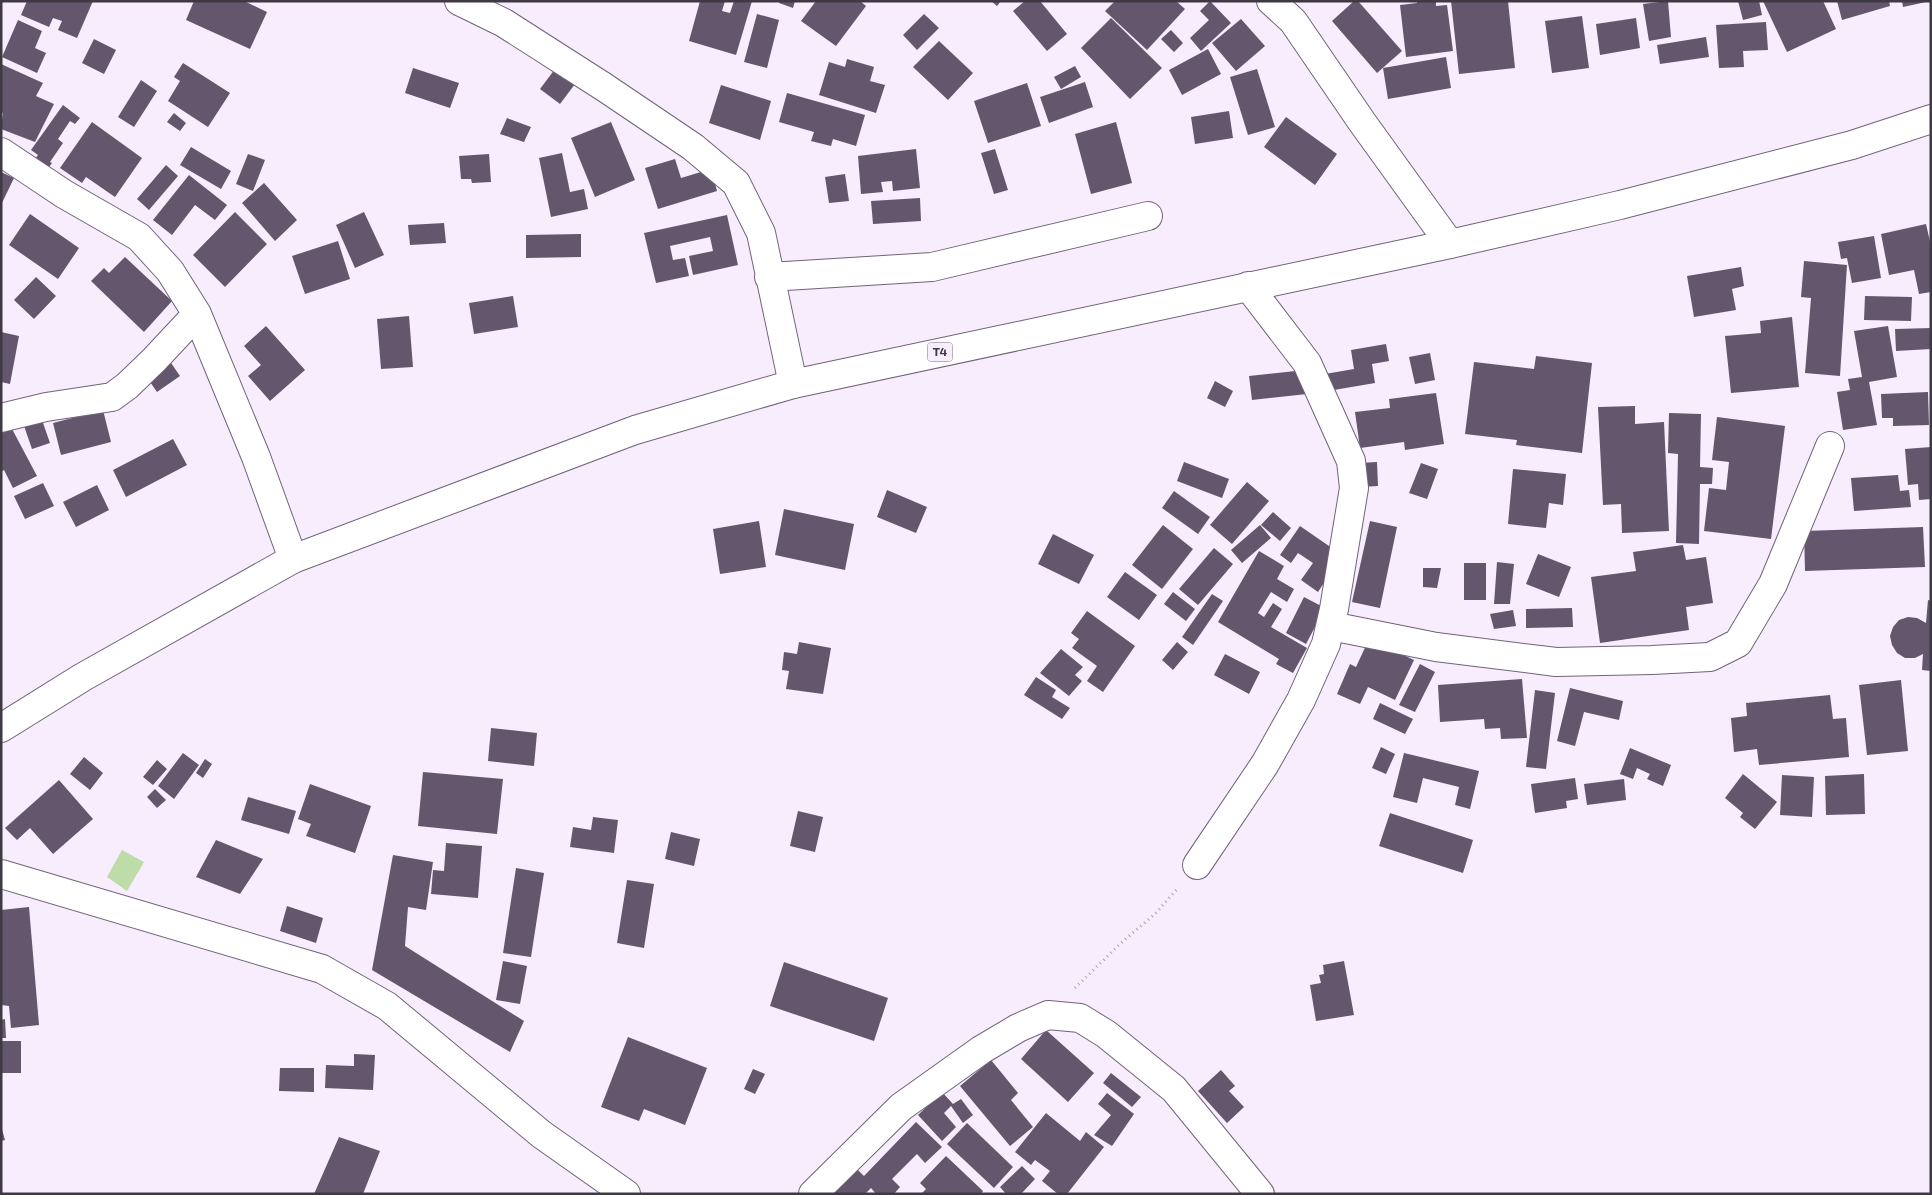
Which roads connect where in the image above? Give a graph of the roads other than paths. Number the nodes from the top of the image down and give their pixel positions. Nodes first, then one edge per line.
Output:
1 (459, 1) edge
2 (1271, 1) edge
3 (1931, 119) edge
4 (1, 152) edge
5 (1148, 216) dead end
6 (1450, 244) junction
7 (769, 277) junction
8 (1248, 286) junction
9 (197, 314) junction
10 (793, 384) junction
11 (1, 418) edge
12 (1830, 446) dead end
13 (293, 559) junction
14 (1331, 626) junction
15 (1, 728) edge
16 (1197, 865) road end
17 (1, 874) edge
18 (626, 1194) edge
19 (813, 1194) edge
20 (1260, 1194) edge

1 - 7 main road
2 - 6 main road
3 - 6 main road, T4
4 - 9 main road
5 - 7 main road
6 - 8 main road, T4
7 - 10 main road
8 - 10 main road, T4
8 - 14 main road
9 - 11 main road
9 - 13 main road
10 - 13 main road, T4
12 - 14 main road
13 - 15 main road, T4
14 - 16 main road
17 - 18 main road
19 - 20 main road

